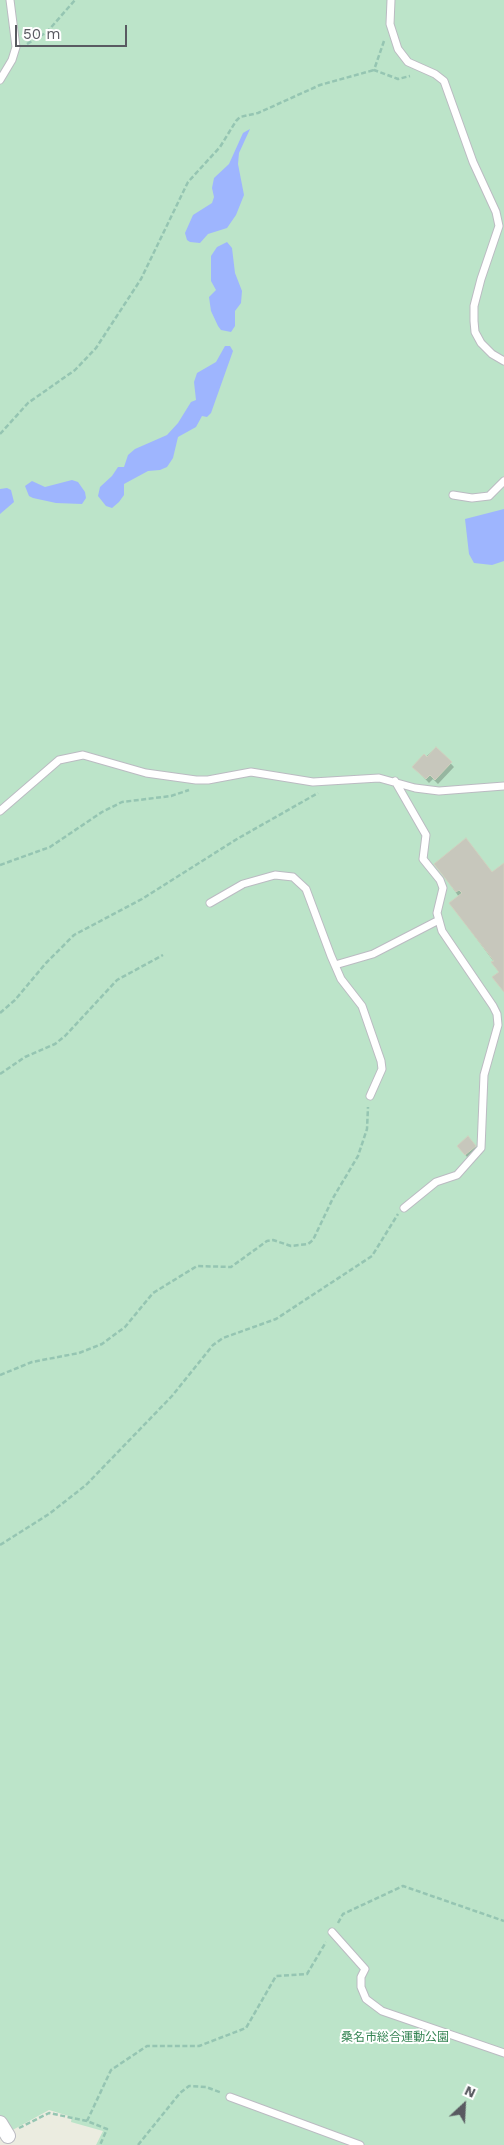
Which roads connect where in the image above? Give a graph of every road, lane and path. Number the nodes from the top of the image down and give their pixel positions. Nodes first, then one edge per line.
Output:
1 (10, 0) edge
2 (75, 0) edge
3 (391, 0) edge
4 (390, 24) junction
5 (16, 47) junction
6 (418, 68) junction
7 (374, 70) junction
8 (0, 80) edge
9 (504, 361) edge
10 (0, 434) edge
11 (504, 482) edge
12 (453, 495) dead end
13 (208, 780) junction
14 (340, 781) junction
15 (394, 781) junction
16 (504, 786) edge
17 (0, 811) edge
18 (0, 865) edge
19 (210, 903) dead end
20 (437, 921) junction
21 (163, 954) dead end
22 (335, 966) junction
23 (0, 1013) edge
24 (501, 1025) edge
25 (0, 1074) edge
26 (370, 1096) joint
27 (404, 1208) joint
28 (0, 1375) edge
29 (0, 1545) edge
30 (504, 1921) edge
31 (332, 1932) junction
32 (504, 2053) edge
33 (230, 2096) joint
34 (87, 2122) junction
35 (0, 2124) edge
36 (8, 2136) joint
37 (100, 2145) edge
38 (138, 2145) edge
39 (360, 2145) edge

1 - 5 lane
2 - 5 path
3 - 4 lane
4 - 6 lane
4 - 7 path
5 - 8 lane
6 - 7 path
6 - 9 lane
7 - 10 path
11 - 12 lane
13 - 14 lane
13 - 17 lane
13 - 18 path
14 - 15 lane
14 - 23 path
15 - 16 lane
15 - 20 lane
19 - 22 lane
20 - 22 lane
20 - 24 lane
21 - 25 path
22 - 26 lane
24 - 27 lane
26 - 28 path
27 - 29 path
30 - 31 path
31 - 32 lane
31 - 34 path
33 - 38 path
33 - 39 lane
34 - 36 path
34 - 37 path
35 - 36 street

